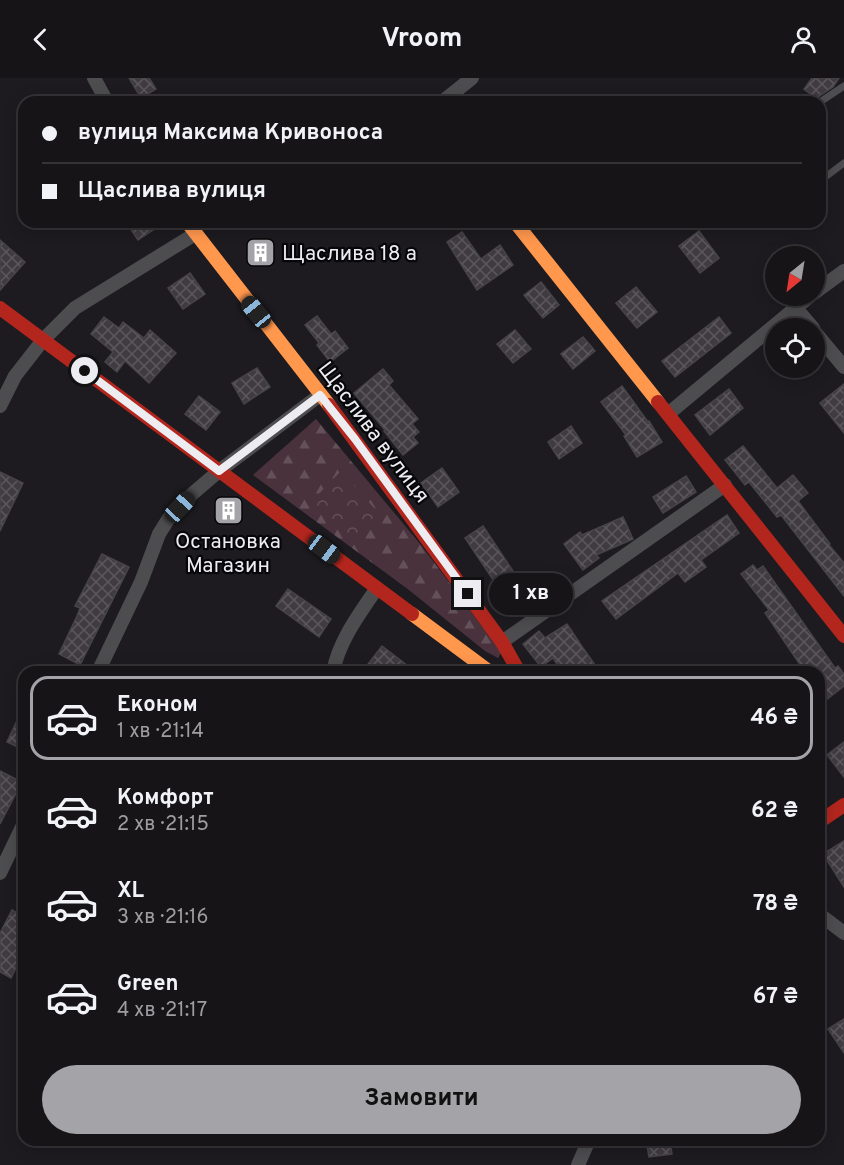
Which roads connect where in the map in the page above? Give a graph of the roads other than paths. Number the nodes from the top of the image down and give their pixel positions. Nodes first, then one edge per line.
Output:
1 (94, 78) edge
2 (472, 78) edge
3 (844, 86) edge
4 (103, 96) edge
5 (450, 96) edge
6 (826, 98) edge
7 (844, 164) edge
8 (826, 177) edge
9 (191, 228) edge
10 (520, 228) edge
11 (195, 234) junction
12 (844, 272) edge
13 (825, 285) edge
14 (795, 306) joint
15 (0, 308) edge
16 (804, 318) edge
17 (44, 340) junction
18 (825, 344) edge
19 (844, 367) edge
20 (320, 395) junction
21 (0, 406) edge
22 (668, 414) junction
23 (219, 471) junction
24 (725, 485) junction
25 (376, 588) junction
26 (844, 636) edge
27 (502, 642) junction
28 (101, 666) edge
29 (334, 666) edge
30 (482, 666) edge
31 (516, 666) edge
32 (844, 805) edge
33 (825, 818) edge
34 (18, 836) edge
35 (0, 873) edge
36 (825, 919) edge
37 (844, 933) edge
38 (586, 1146) edge
39 (578, 1165) edge

1 - 4 street
2 - 5 street
3 - 6 lane
7 - 8 lane
9 - 11 street, Щаслива вулиця
10 - 22 street
11 - 17 street
11 - 20 street, Щаслива вулиця
12 - 13 street
14 - 16 street
14 - 22 street
15 - 17 street
17 - 21 street
17 - 23 street
18 - 19 street
20 - 23 street
20 - 27 street, Щаслива вулиця
22 - 24 street
23 - 25 street
23 - 28 street
24 - 26 street
24 - 27 street
25 - 29 street
25 - 30 street
27 - 31 street, Щаслива вулиця
32 - 33 street
34 - 35 street
36 - 37 street
38 - 39 street

